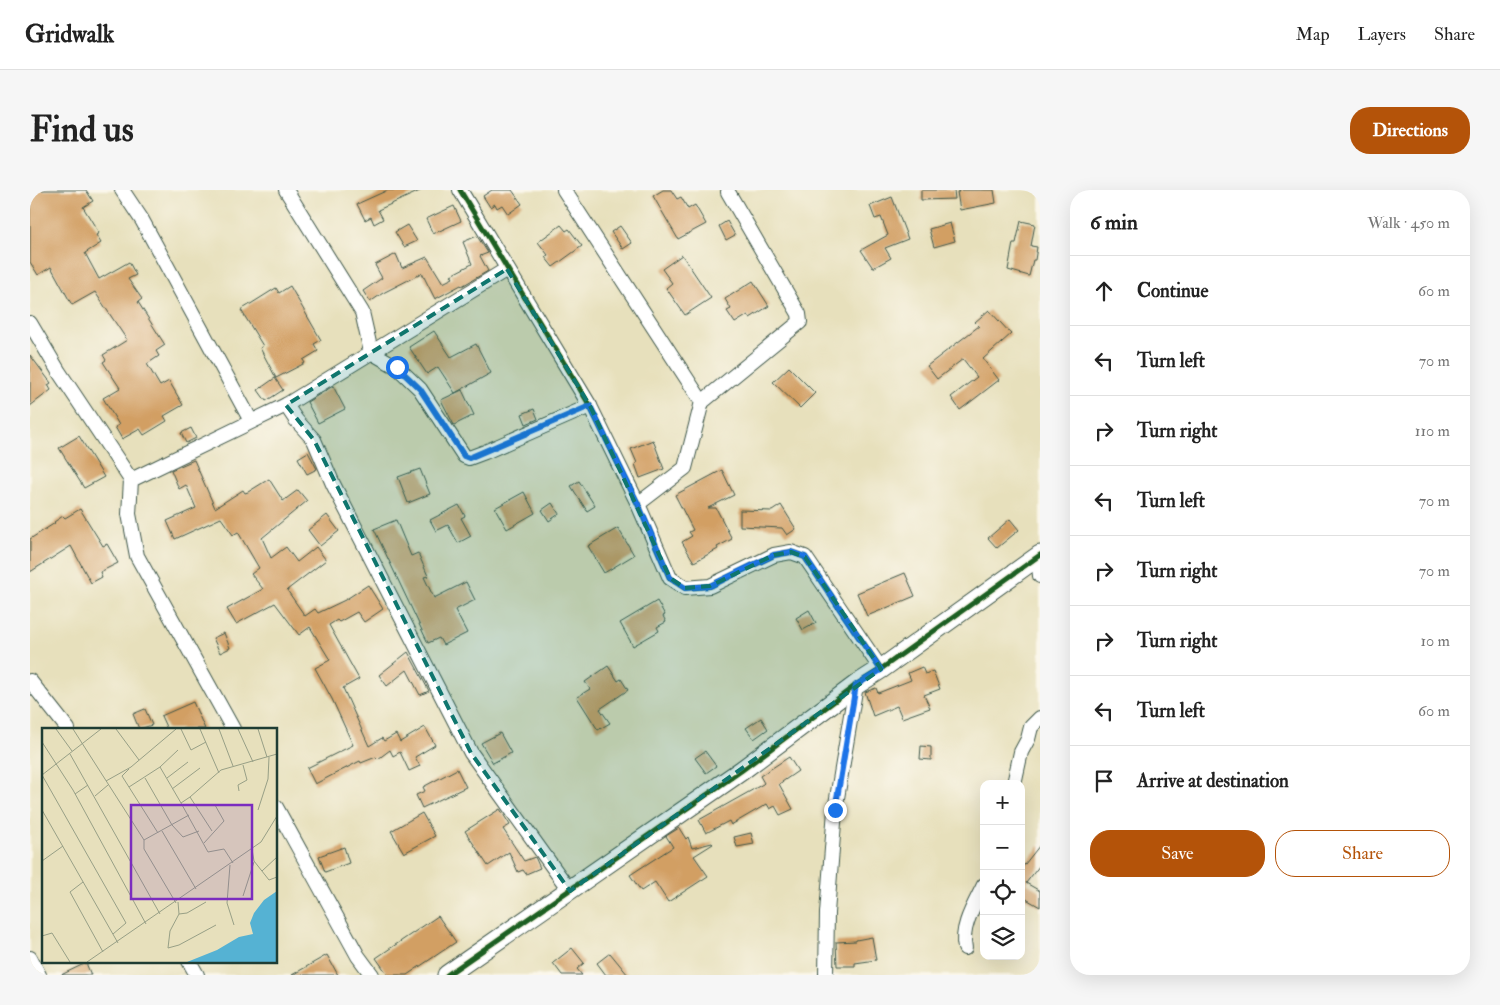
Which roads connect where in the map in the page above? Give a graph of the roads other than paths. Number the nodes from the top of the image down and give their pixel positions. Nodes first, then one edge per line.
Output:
1 (122, 190) edge
2 (286, 190) edge
3 (460, 190) edge
4 (564, 190) edge
5 (728, 192) dead end
6 (507, 269) junction
7 (30, 323) edge
8 (371, 352) junction
9 (702, 402) junction
10 (286, 405) junction
11 (590, 406) junction
12 (251, 421) junction
13 (131, 480) junction
14 (638, 504) junction
15 (1039, 556) edge
16 (1040, 576) edge
17 (881, 670) junction
18 (30, 681) edge
19 (856, 685) junction
20 (1040, 718) edge
21 (67, 728) edge
22 (232, 728) edge
23 (1015, 780) edge
24 (278, 811) edge
25 (570, 891) junction
26 (980, 894) edge
27 (965, 948) dead end
28 (30, 958) edge
29 (190, 962) edge
30 (39, 975) edge
31 (197, 975) edge
32 (372, 975) edge
33 (447, 975) edge
34 (826, 975) edge

1 - 12 street
2 - 8 street
3 - 6 street
4 - 9 street
5 - 9 street
6 - 8 street
6 - 11 street
7 - 13 street
8 - 10 street
8 - 11 street
9 - 14 street
10 - 12 street
10 - 25 street
11 - 14 street
12 - 13 street
13 - 22 street
14 - 17 street
15 - 16 street
15 - 17 street
17 - 19 street
18 - 21 street
19 - 25 street
19 - 34 street
20 - 23 street
24 - 32 street
25 - 33 street
26 - 27 street
28 - 30 street
29 - 31 street

